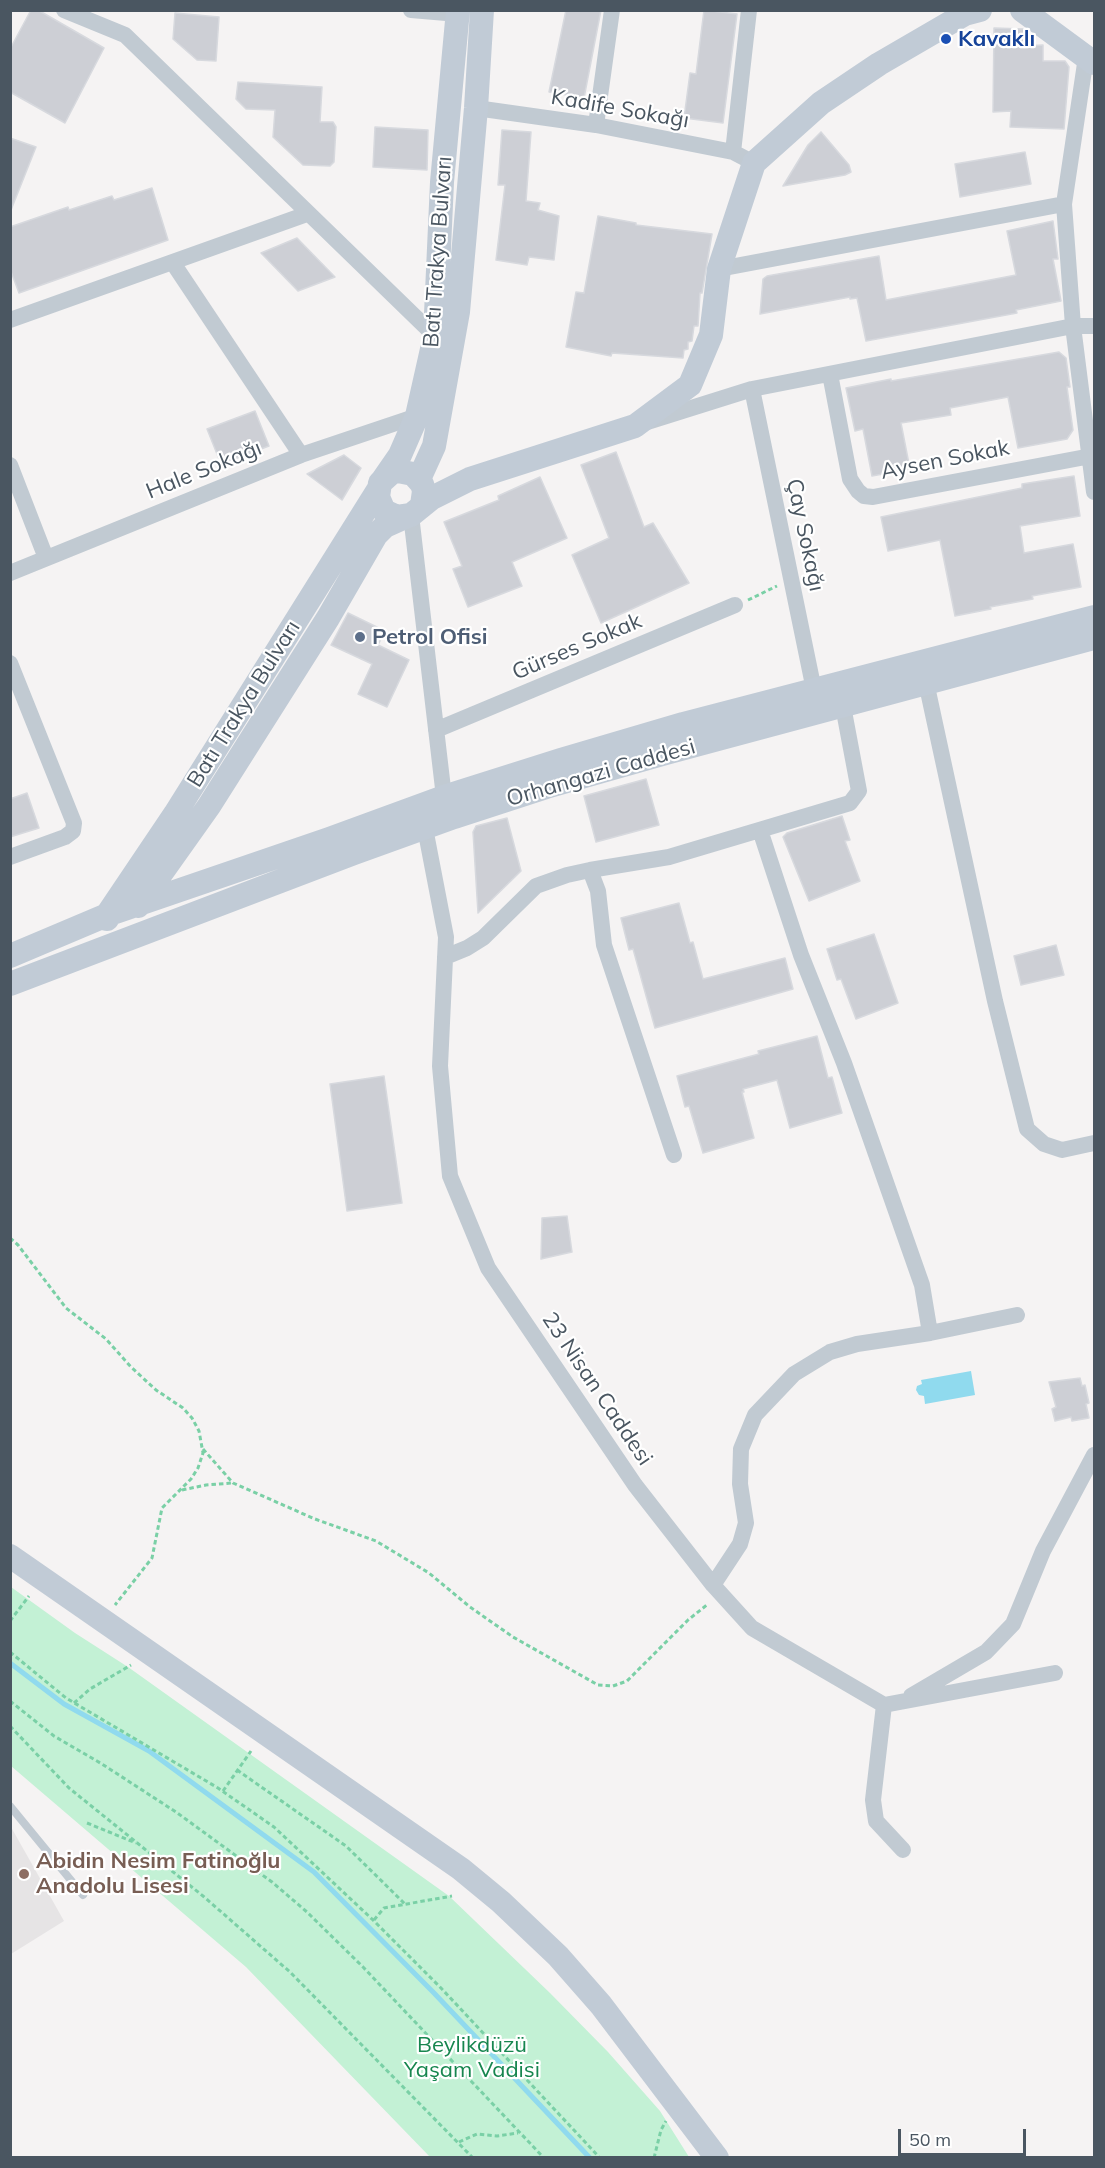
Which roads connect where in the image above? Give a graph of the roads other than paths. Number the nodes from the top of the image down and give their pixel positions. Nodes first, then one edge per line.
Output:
1 (64, 10) edge
2 (411, 10) edge
3 (482, 10) edge
4 (612, 10) edge
5 (749, 10) edge
6 (980, 10) edge
7 (1022, 10) edge
8 (458, 12) edge
9 (1090, 60) edge
10 (476, 108) junction
11 (596, 125) junction
12 (743, 158) junction
13 (1064, 204) junction
14 (307, 214) junction
15 (173, 263) junction
16 (719, 269) junction
17 (10, 320) edge
18 (1073, 326) junction
19 (1095, 326) edge
20 (435, 336) junction
21 (830, 374) junction
22 (752, 389) junction
23 (417, 416) junction
24 (635, 426) junction
25 (300, 454) junction
26 (1091, 456) junction
27 (10, 465) edge
28 (379, 486) junction
29 (1095, 492) edge
30 (416, 500) junction
31 (46, 558) junction
32 (10, 573) edge
33 (735, 605) road end
34 (1095, 617) edge
35 (1095, 638) edge
36 (10, 663) edge
37 (926, 682) junction
38 (814, 690) junction
39 (843, 706) junction
40 (436, 730) junction
41 (444, 797) junction
42 (425, 828) junction
43 (760, 830) junction
44 (191, 832) junction
45 (10, 857) edge
46 (590, 870) junction
47 (217, 878) junction
48 (140, 904) junction
49 (106, 915) junction
50 (118, 942) junction
51 (10, 956) edge
52 (445, 957) junction
53 (10, 984) edge
54 (1095, 1143) edge
55 (674, 1155) dead end
56 (1017, 1315) dead end
57 (930, 1334) junction
58 (1095, 1455) edge
59 (10, 1557) edge
60 (718, 1591) junction
61 (1055, 1673) dead end
62 (892, 1704) junction
63 (10, 1806) edge
64 (903, 1850) dead end
65 (83, 1895) dead end
66 (717, 2157) edge

1 - 14 street
2 - 8 street
3 - 10 main road, Batı Trakya Bulvarı
4 - 11 street
5 - 12 street
6 - 12 main road
7 - 9 main road
8 - 20 main road, Batı Trakya Bulvarı
9 - 13 street
10 - 11 street, Kadife Sokağı
10 - 30 main road, Batı Trakya Bulvarı
11 - 12 street, Kadife Sokağı
12 - 16 main road
13 - 16 street
13 - 18 street
14 - 15 street
14 - 20 street
15 - 17 street
15 - 25 street
16 - 24 main road
18 - 19 street
18 - 21 street
18 - 26 street
20 - 23 main road, Batı Trakya Bulvarı
21 - 22 street
21 - 26 street, Aysen Sokak
22 - 24 street
22 - 38 street, Çay Sokağı
23 - 25 street, Hale Sokağı
23 - 28 main road, Batı Trakya Bulvarı
24 - 30 main road
25 - 31 street, Hale Sokağı
26 - 29 street
27 - 31 street
28 - 30 main road
28 - 30 main road
28 - 49 main road, Batı Trakya Bulvarı
30 - 40 street
30 - 44 main road, Batı Trakya Bulvarı
31 - 32 street, Hale Sokağı
33 - 40 street, Gürses Sokak
34 - 38 main road, Orhangazi Caddesi
35 - 37 main road, Orhangazi Caddesi
36 - 45 street
37 - 39 main road, Orhangazi Caddesi
37 - 54 street
38 - 41 main road, Orhangazi Caddesi
39 - 42 main road, Orhangazi Caddesi
39 - 43 street
40 - 41 street
41 - 47 main road, Orhangazi Caddesi
42 - 50 main road, Orhangazi Caddesi
42 - 52 street, 23 Nisan Caddesi
43 - 46 street
43 - 57 street
44 - 47 main road
44 - 48 main road, Batı Trakya Bulvarı
46 - 52 street
46 - 55 street
47 - 48 main road, Orhangazi Caddesi
48 - 49 main road
48 - 50 main road, Batı Trakya Bulvarı
49 - 50 main road
49 - 51 main road
50 - 53 main road
52 - 60 street, 23 Nisan Caddesi
56 - 57 street
57 - 60 street
58 - 62 street
59 - 66 main road
60 - 62 street, 23 Nisan Caddesi
61 - 62 street
62 - 64 street
63 - 65 lane

